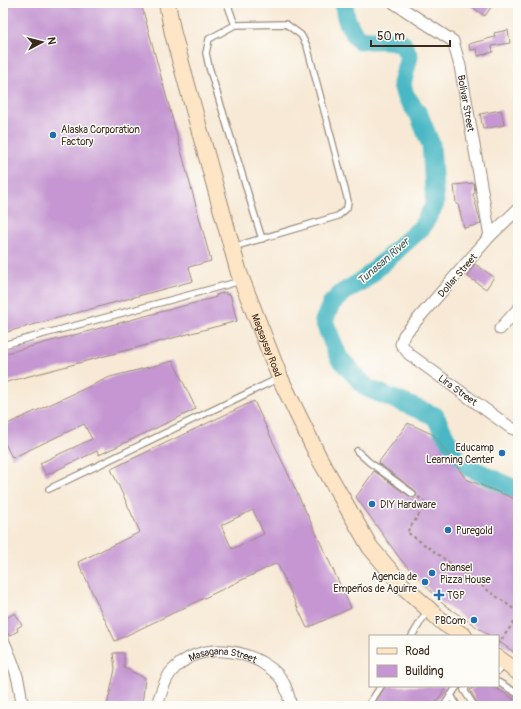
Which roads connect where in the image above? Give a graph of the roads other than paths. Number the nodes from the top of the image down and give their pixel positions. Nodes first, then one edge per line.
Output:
1 (166, 3) edge
2 (227, 3) edge
3 (394, 3) edge
4 (235, 25) junction
5 (518, 209) edge
6 (490, 236) junction
7 (262, 239) junction
8 (232, 248) junction
9 (242, 280) junction
10 (518, 309) edge
11 (500, 329) dead end
12 (401, 344) joint
13 (3, 345) edge
14 (280, 378) junction
15 (518, 430) edge
16 (357, 451) dead end
17 (49, 489) dead end
18 (413, 494) road end
19 (428, 610) junction
20 (413, 635) edge
21 (463, 635) edge
22 (3, 640) edge
23 (500, 664) edge
24 (518, 672) edge
25 (499, 683) edge
26 (380, 687) edge
27 (456, 687) edge
28 (466, 687) edge
29 (518, 694) edge
30 (451, 695) junction
31 (22, 706) edge
32 (157, 706) edge
33 (291, 706) edge
34 (368, 706) edge
35 (444, 706) edge
36 (457, 706) edge
37 (474, 706) edge

1 - 8 main road, Magsaysay Road
2 - 4 lane
3 - 6 street, Bolivar Street
4 - 7 lane
4 - 7 lane
5 - 6 street, Dollar Street
6 - 12 street, Dollar Street
7 - 8 lane
8 - 9 main road, Magsaysay Road
9 - 13 lane
9 - 14 main road, Magsaysay Road
10 - 11 street
12 - 15 street, Lira Street
14 - 17 lane
14 - 19 main road, Magsaysay Road
16 - 18 lane
19 - 20 lane
19 - 21 main road, Magsaysay Road
22 - 31 street
23 - 24 main road
25 - 29 lane
26 - 34 lane
27 - 30 lane
28 - 37 lane
30 - 35 lane
30 - 36 lane
32 - 33 street, Masagana Street

